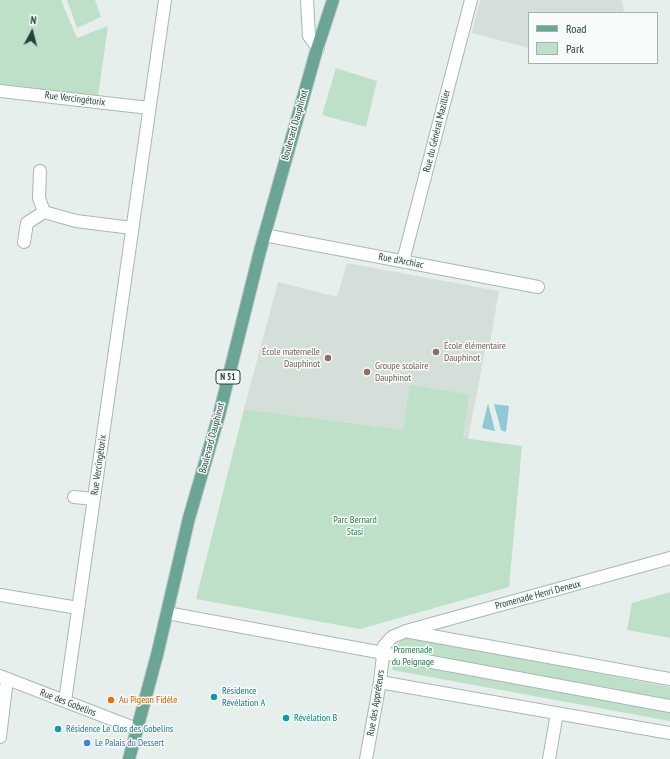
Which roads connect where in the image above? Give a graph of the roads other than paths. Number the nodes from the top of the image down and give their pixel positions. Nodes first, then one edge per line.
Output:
1 (164, 0) edge
2 (307, 0) edge
3 (333, 0) edge
4 (471, 0) edge
5 (318, 48) junction
6 (0, 91) edge
7 (149, 108) junction
8 (40, 171) dead end
9 (44, 212) junction
10 (132, 228) junction
11 (264, 235) junction
12 (24, 242) dead end
13 (403, 261) junction
14 (538, 287) dead end
15 (74, 496) dead end
16 (94, 499) junction
17 (670, 558) edge
18 (4, 591) edge
19 (78, 608) junction
20 (167, 614) junction
21 (406, 631) junction
22 (383, 650) junction
23 (4, 677) edge
24 (670, 679) edge
25 (380, 682) junction
26 (65, 701) junction
27 (670, 706) edge
28 (557, 713) junction
29 (137, 730) junction
30 (670, 733) edge
31 (0, 737) edge
32 (129, 759) edge
33 (366, 759) edge
34 (549, 759) edge

1 - 7 street, Rue Vercingétorix
2 - 5 street
3 - 5 main road, Boulevard Dauphinot / N 51
4 - 13 street, Rue du Général Mazillier
5 - 11 main road, Boulevard Dauphinot / N 51
6 - 7 street, Rue Vercingétorix
7 - 10 street, Rue Vercingétorix
8 - 9 street
9 - 10 street
9 - 12 street
10 - 16 street, Rue Vercingétorix
11 - 13 street, Rue d'Archiac
11 - 20 main road, Boulevard Dauphinot / N 51
13 - 14 street, Rue d'Archiac
15 - 16 street
16 - 19 street, Rue Vercingétorix
17 - 21 street, Promenade Henri Deneux
18 - 19 street
19 - 26 street, Rue Vercingétorix
20 - 22 street
20 - 29 main road, Boulevard Dauphinot / N 51
21 - 22 street
21 - 24 street
22 - 25 street, Rue des Appréteurs
22 - 27 street
23 - 26 street, Rue des Gobelins
23 - 31 street
25 - 28 street
25 - 33 street, Rue des Appréteurs
26 - 29 street, Rue des Gobelins
28 - 30 street
28 - 34 street
29 - 32 main road, Boulevard Dauphinot / N 51

